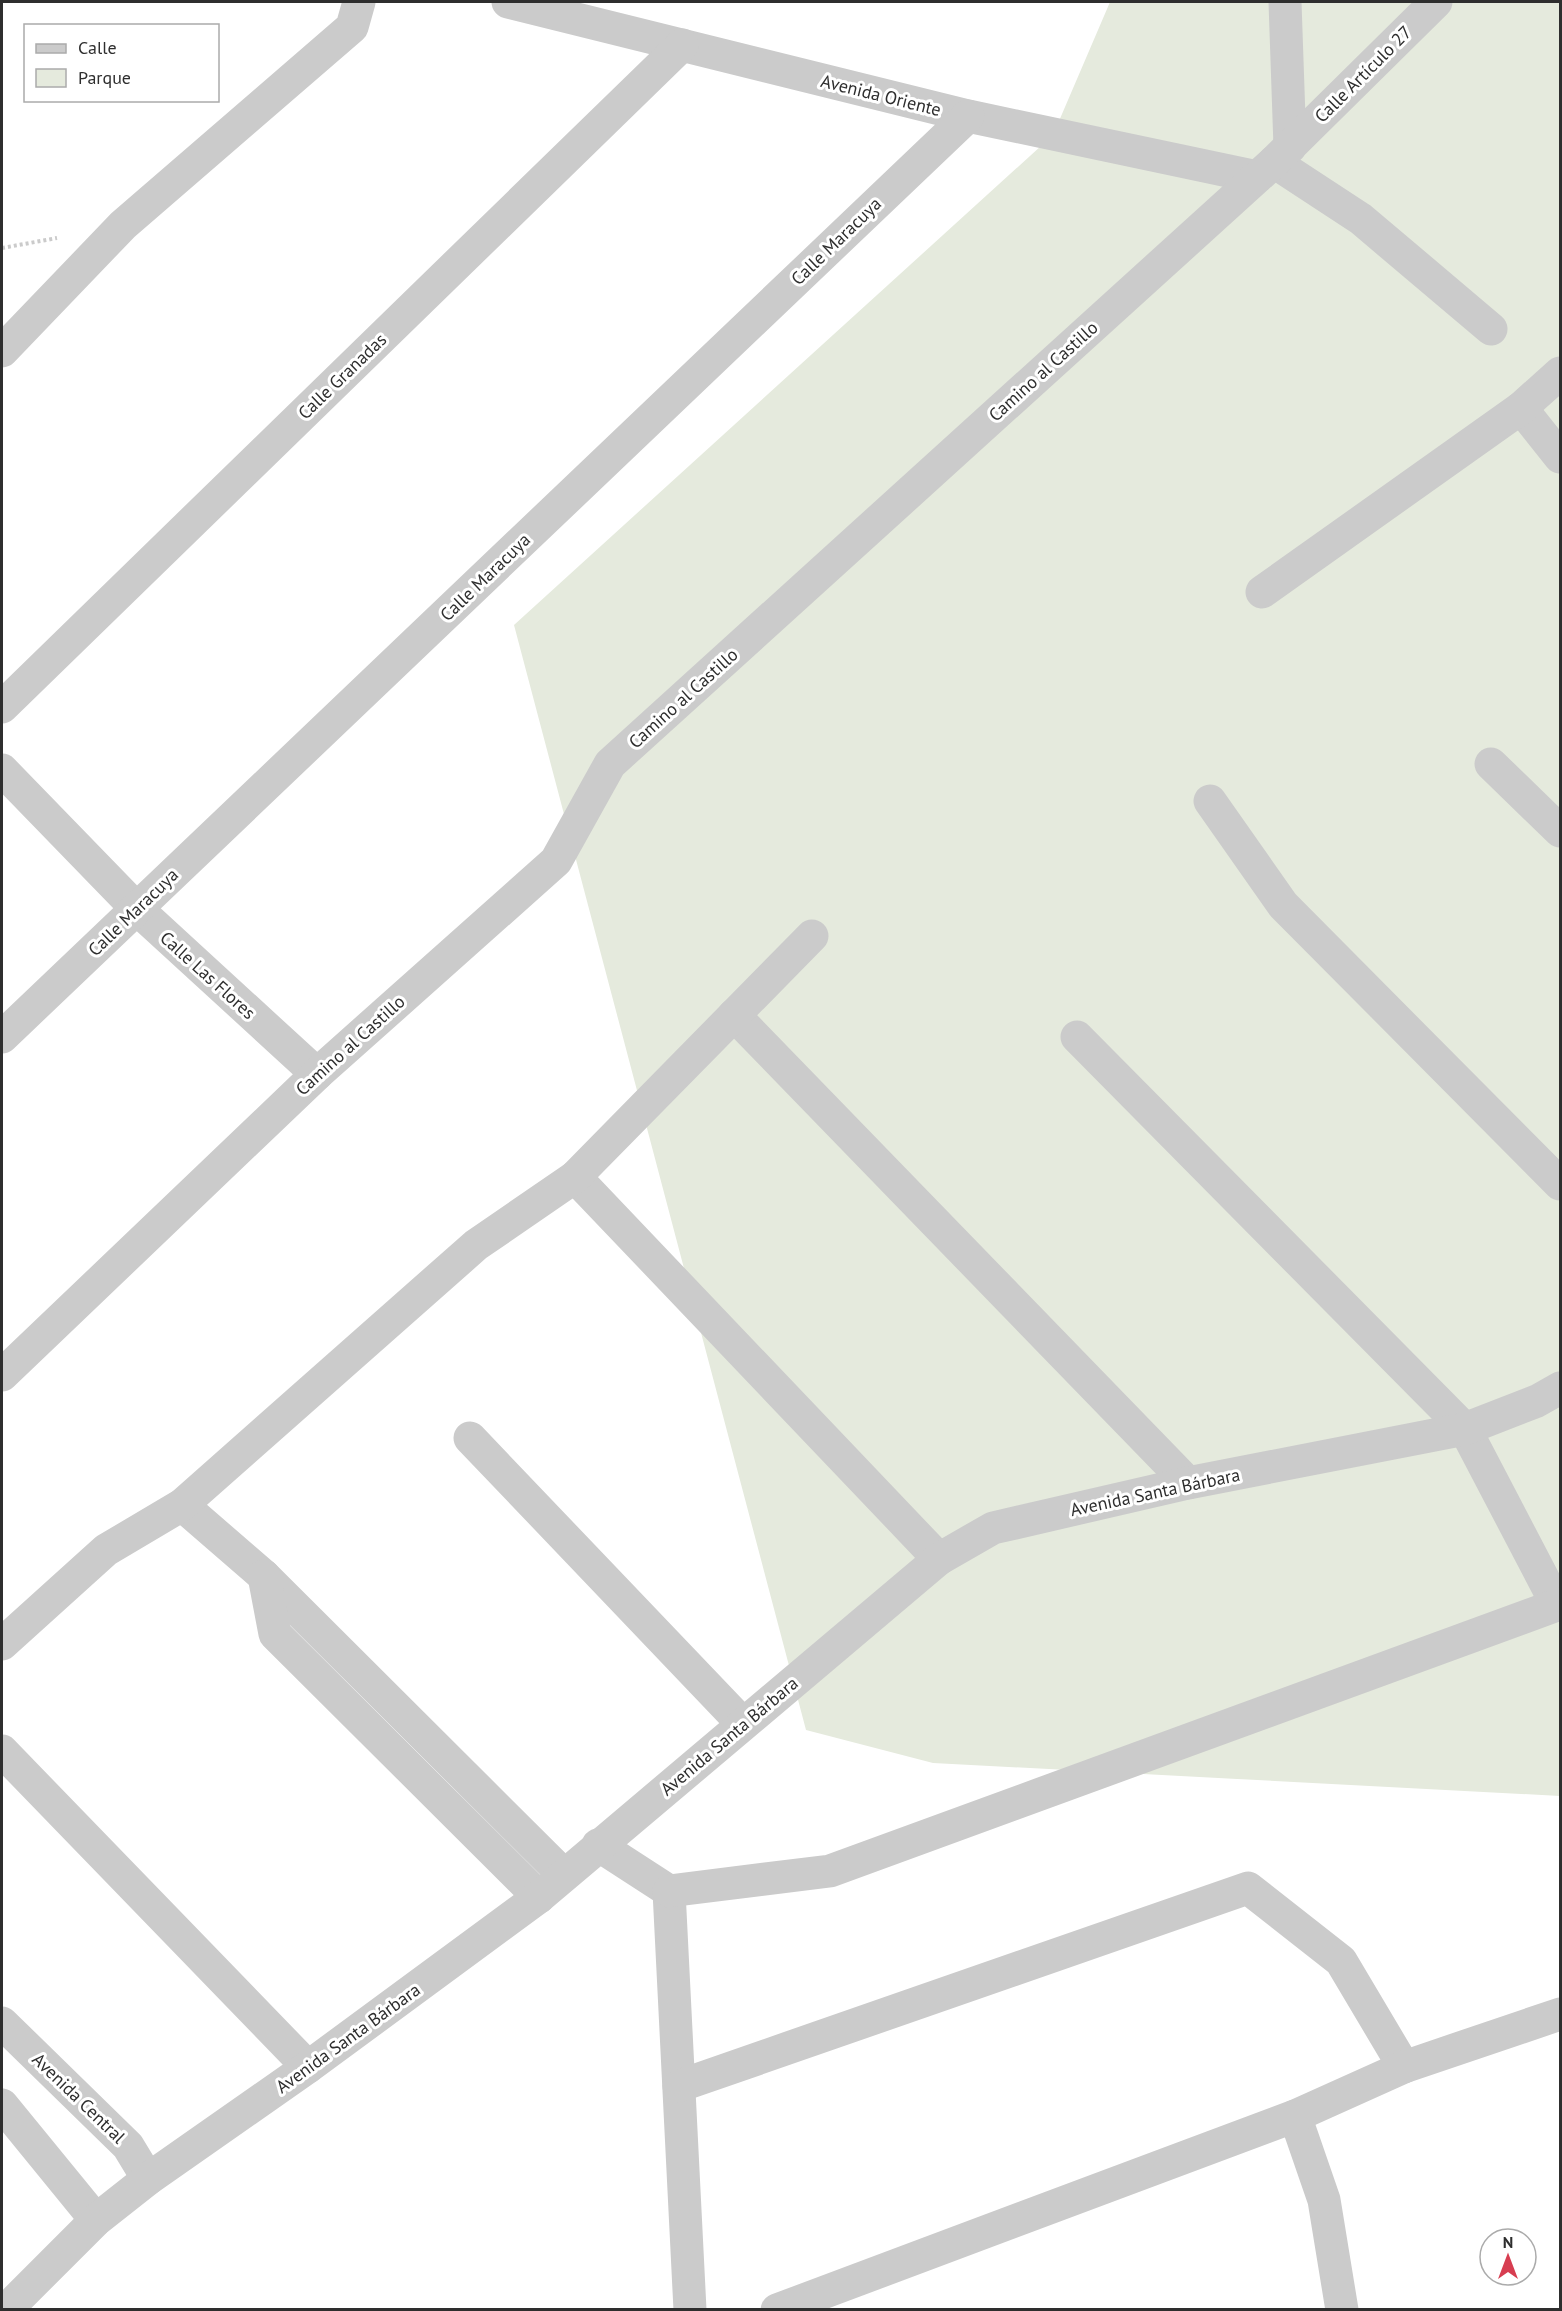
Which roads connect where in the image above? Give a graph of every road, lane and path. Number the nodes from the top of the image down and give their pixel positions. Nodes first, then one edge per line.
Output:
1 (359, 2) edge
2 (508, 2) edge
3 (1285, 2) edge
4 (1436, 2) edge
5 (682, 45) junction
6 (968, 116) junction
7 (1274, 162) junction
8 (1491, 329) dead end
9 (2, 351) edge
10 (1560, 373) edge
11 (1521, 408) junction
12 (1560, 457) edge
13 (1262, 592) dead end
14 (2, 707) edge
15 (1491, 764) dead end
16 (2, 770) edge
17 (1210, 801) dead end
18 (1560, 831) edge
19 (136, 909) junction
20 (812, 936) dead end
21 (734, 1016) junction
22 (2, 1037) edge
23 (1077, 1037) dead end
24 (317, 1074) junction
25 (575, 1177) junction
26 (1560, 1184) edge
27 (2, 1375) edge
28 (1560, 1388) edge
29 (1465, 1429) junction
30 (470, 1438) dead end
31 (1188, 1483) junction
32 (182, 1505) junction
33 (939, 1559) junction
34 (264, 1575) junction
35 (1559, 1605) edge
36 (2, 1644) edge
37 (743, 1724) junction
38 (2, 1751) edge
39 (598, 1845) junction
40 (564, 1875) junction
41 (669, 1891) junction
42 (539, 1897) junction
43 (1560, 2014) edge
44 (2, 2023) edge
45 (308, 2067) junction
46 (1404, 2067) junction
47 (679, 2086) junction
48 (2, 2105) edge
49 (1295, 2116) junction
50 (148, 2179) junction
51 (96, 2220) junction
52 (44, 2274) junction
53 (6, 2310) edge
54 (40, 2310) edge
55 (690, 2310) edge
56 (777, 2310) edge
57 (1342, 2310) edge

1 - 9 street
2 - 5 street, Avenida Oriente
3 - 7 street
4 - 7 street, Calle Artículo 27
5 - 6 street, Avenida Oriente
5 - 14 street, Calle Granadas
6 - 7 street, Avenida Oriente
6 - 19 street, Calle Maracuya
7 - 8 street
7 - 24 street, Camino al Castillo
10 - 11 street
11 - 12 street
11 - 13 street
15 - 18 street
16 - 19 street, Calle Las Flores
17 - 26 street
19 - 22 street, Calle Maracuya
19 - 24 street, Calle Las Flores
20 - 21 street
21 - 25 street
21 - 31 street
23 - 29 street
24 - 27 street, Camino al Castillo
25 - 32 street
25 - 33 street
28 - 29 street, Avenida Santa Bárbara
29 - 31 street, Avenida Santa Bárbara
29 - 35 street
30 - 37 street
31 - 33 street, Avenida Santa Bárbara
32 - 34 street
32 - 36 street
33 - 37 street, Avenida Santa Bárbara
34 - 40 street
34 - 42 street
35 - 41 street
37 - 39 street, Avenida Santa Bárbara
38 - 45 street
39 - 40 street, Avenida Santa Bárbara
39 - 41 street
40 - 42 street, Avenida Santa Bárbara
41 - 47 street
42 - 45 street, Avenida Santa Bárbara
43 - 46 street
44 - 50 street, Avenida Central
45 - 50 street, Avenida Santa Bárbara
46 - 47 street
46 - 49 street
47 - 55 street
48 - 51 street
49 - 56 street
49 - 57 street
50 - 51 street, Avenida Santa Bárbara
51 - 52 street, Avenida Santa Bárbara
52 - 53 street, Avenida Santa Bárbara
52 - 54 street

